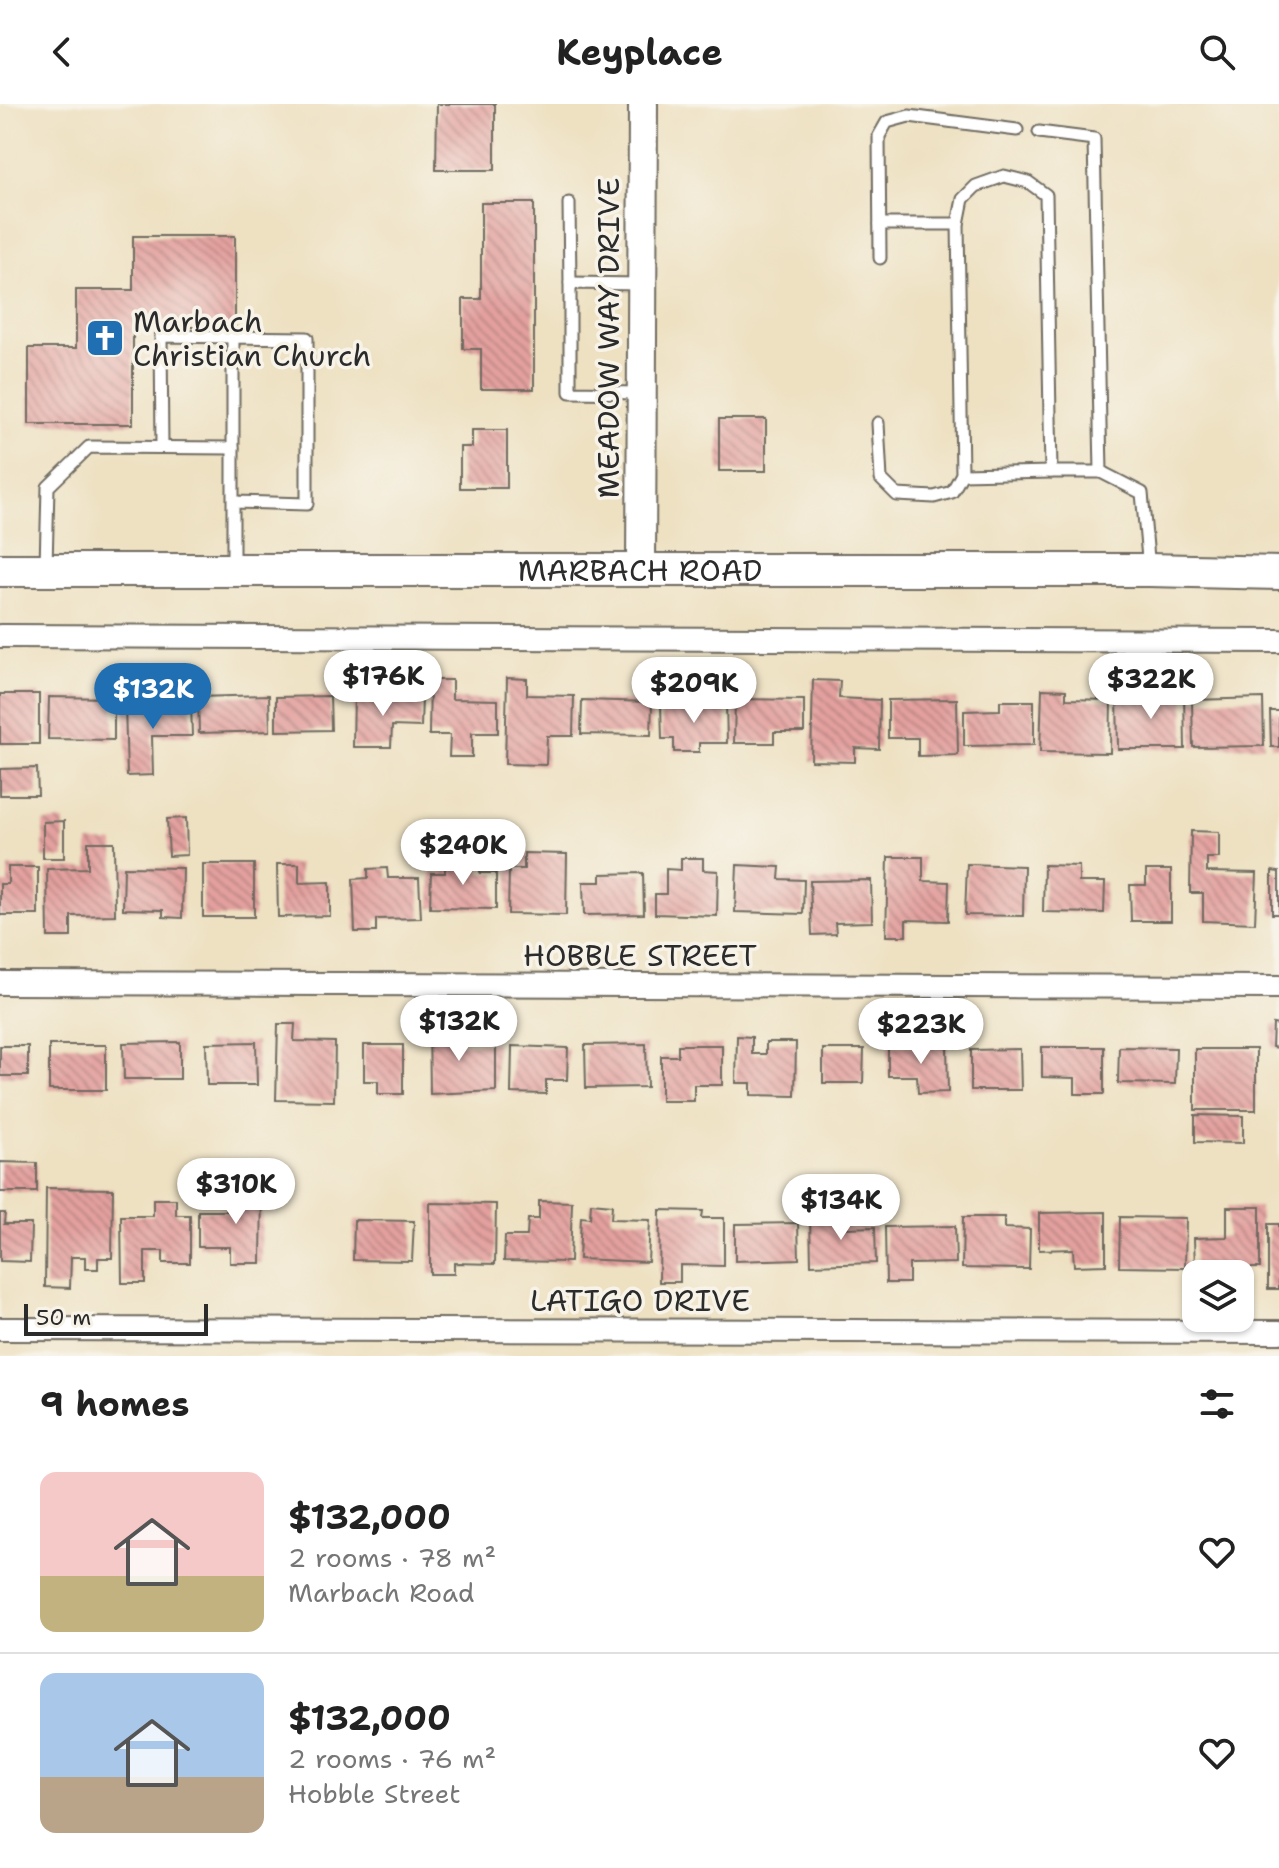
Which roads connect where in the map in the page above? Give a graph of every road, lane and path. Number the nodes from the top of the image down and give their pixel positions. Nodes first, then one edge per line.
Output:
1 (643, 104) edge
2 (1017, 130) dead end
3 (1039, 132) dead end
4 (569, 203) dead end
5 (880, 224) junction
6 (958, 224) junction
7 (880, 258) dead end
8 (570, 283) junction
9 (642, 284) junction
10 (233, 337) junction
11 (642, 393) junction
12 (878, 423) dead end
13 (162, 447) junction
14 (233, 448) junction
15 (1051, 472) junction
16 (1101, 472) junction
17 (962, 474) junction
18 (233, 502) junction
19 (0, 570) edge
20 (46, 570) junction
21 (1149, 570) junction
22 (233, 571) junction
23 (641, 572) junction
24 (1279, 573) edge
25 (0, 636) edge
26 (1279, 641) edge
27 (0, 983) edge
28 (1279, 987) edge
29 (0, 1329) edge
30 (1279, 1332) edge

1 - 9 street, MEADOW WAY DRIVE
2 - 5 lane
3 - 16 lane
4 - 8 lane
5 - 6 lane
5 - 7 lane
6 - 15 lane
6 - 17 lane
8 - 9 lane
8 - 11 lane
9 - 11 street, MEADOW WAY DRIVE
10 - 13 lane
10 - 14 lane
10 - 18 lane
11 - 23 street, MEADOW WAY DRIVE
12 - 17 lane
13 - 14 lane
13 - 20 lane
14 - 18 lane
15 - 16 lane
15 - 17 lane
16 - 21 lane
18 - 22 lane
19 - 20 main road, MARBACH ROAD
20 - 22 main road, MARBACH ROAD
21 - 23 main road, MARBACH ROAD
21 - 24 main road, MARBACH ROAD
22 - 23 main road, MARBACH ROAD
25 - 26 street
27 - 28 street, HOBBLE STREET
29 - 30 street, LATIGO DRIVE

